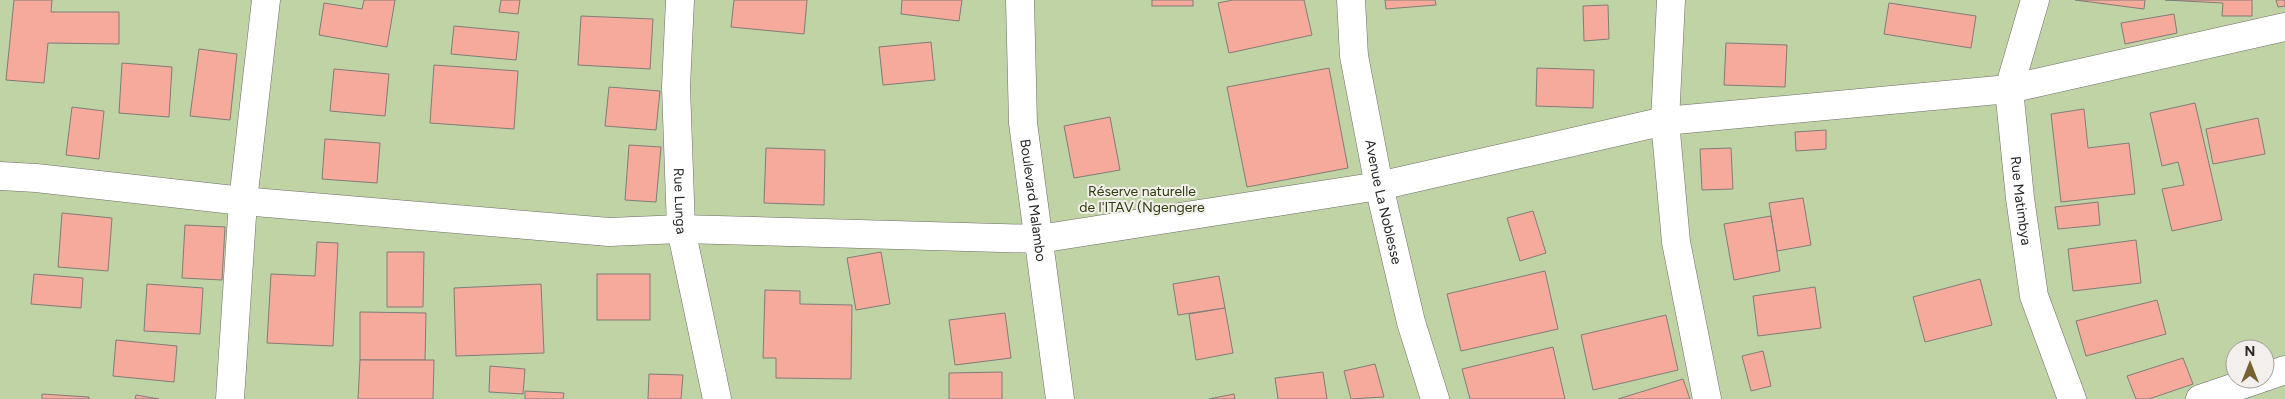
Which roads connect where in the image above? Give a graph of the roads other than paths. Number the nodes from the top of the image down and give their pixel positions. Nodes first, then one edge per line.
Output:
1 (266, 0) edge
2 (680, 0) edge
3 (1020, 0) edge
4 (1351, 0) edge
5 (1671, 0) edge
6 (2035, 0) edge
7 (2285, 27) edge
8 (2009, 89) junction
9 (1665, 121) junction
10 (0, 176) edge
11 (1379, 186) junction
12 (243, 201) junction
13 (681, 229) junction
14 (1039, 239) junction
15 (2230, 389) edge
16 (230, 399) edge
17 (717, 399) edge
18 (1060, 399) edge
19 (1435, 399) edge
20 (1707, 399) edge
21 (2072, 399) edge
22 (2200, 399) edge

1 - 12 street
2 - 13 street, Rue Lunga
3 - 14 street, Boulevard Malambo
4 - 11 street, Avenue La Noblesse
5 - 9 street
6 - 8 street, Rue Matimbya
7 - 8 street
8 - 9 street
8 - 21 street, Rue Matimbya
9 - 11 street
9 - 20 street
10 - 12 street
11 - 14 street
11 - 19 street, Avenue La Noblesse
12 - 13 street
12 - 16 street
13 - 14 street
13 - 17 street, Rue Lunga
14 - 18 street, Boulevard Malambo
15 - 22 street

